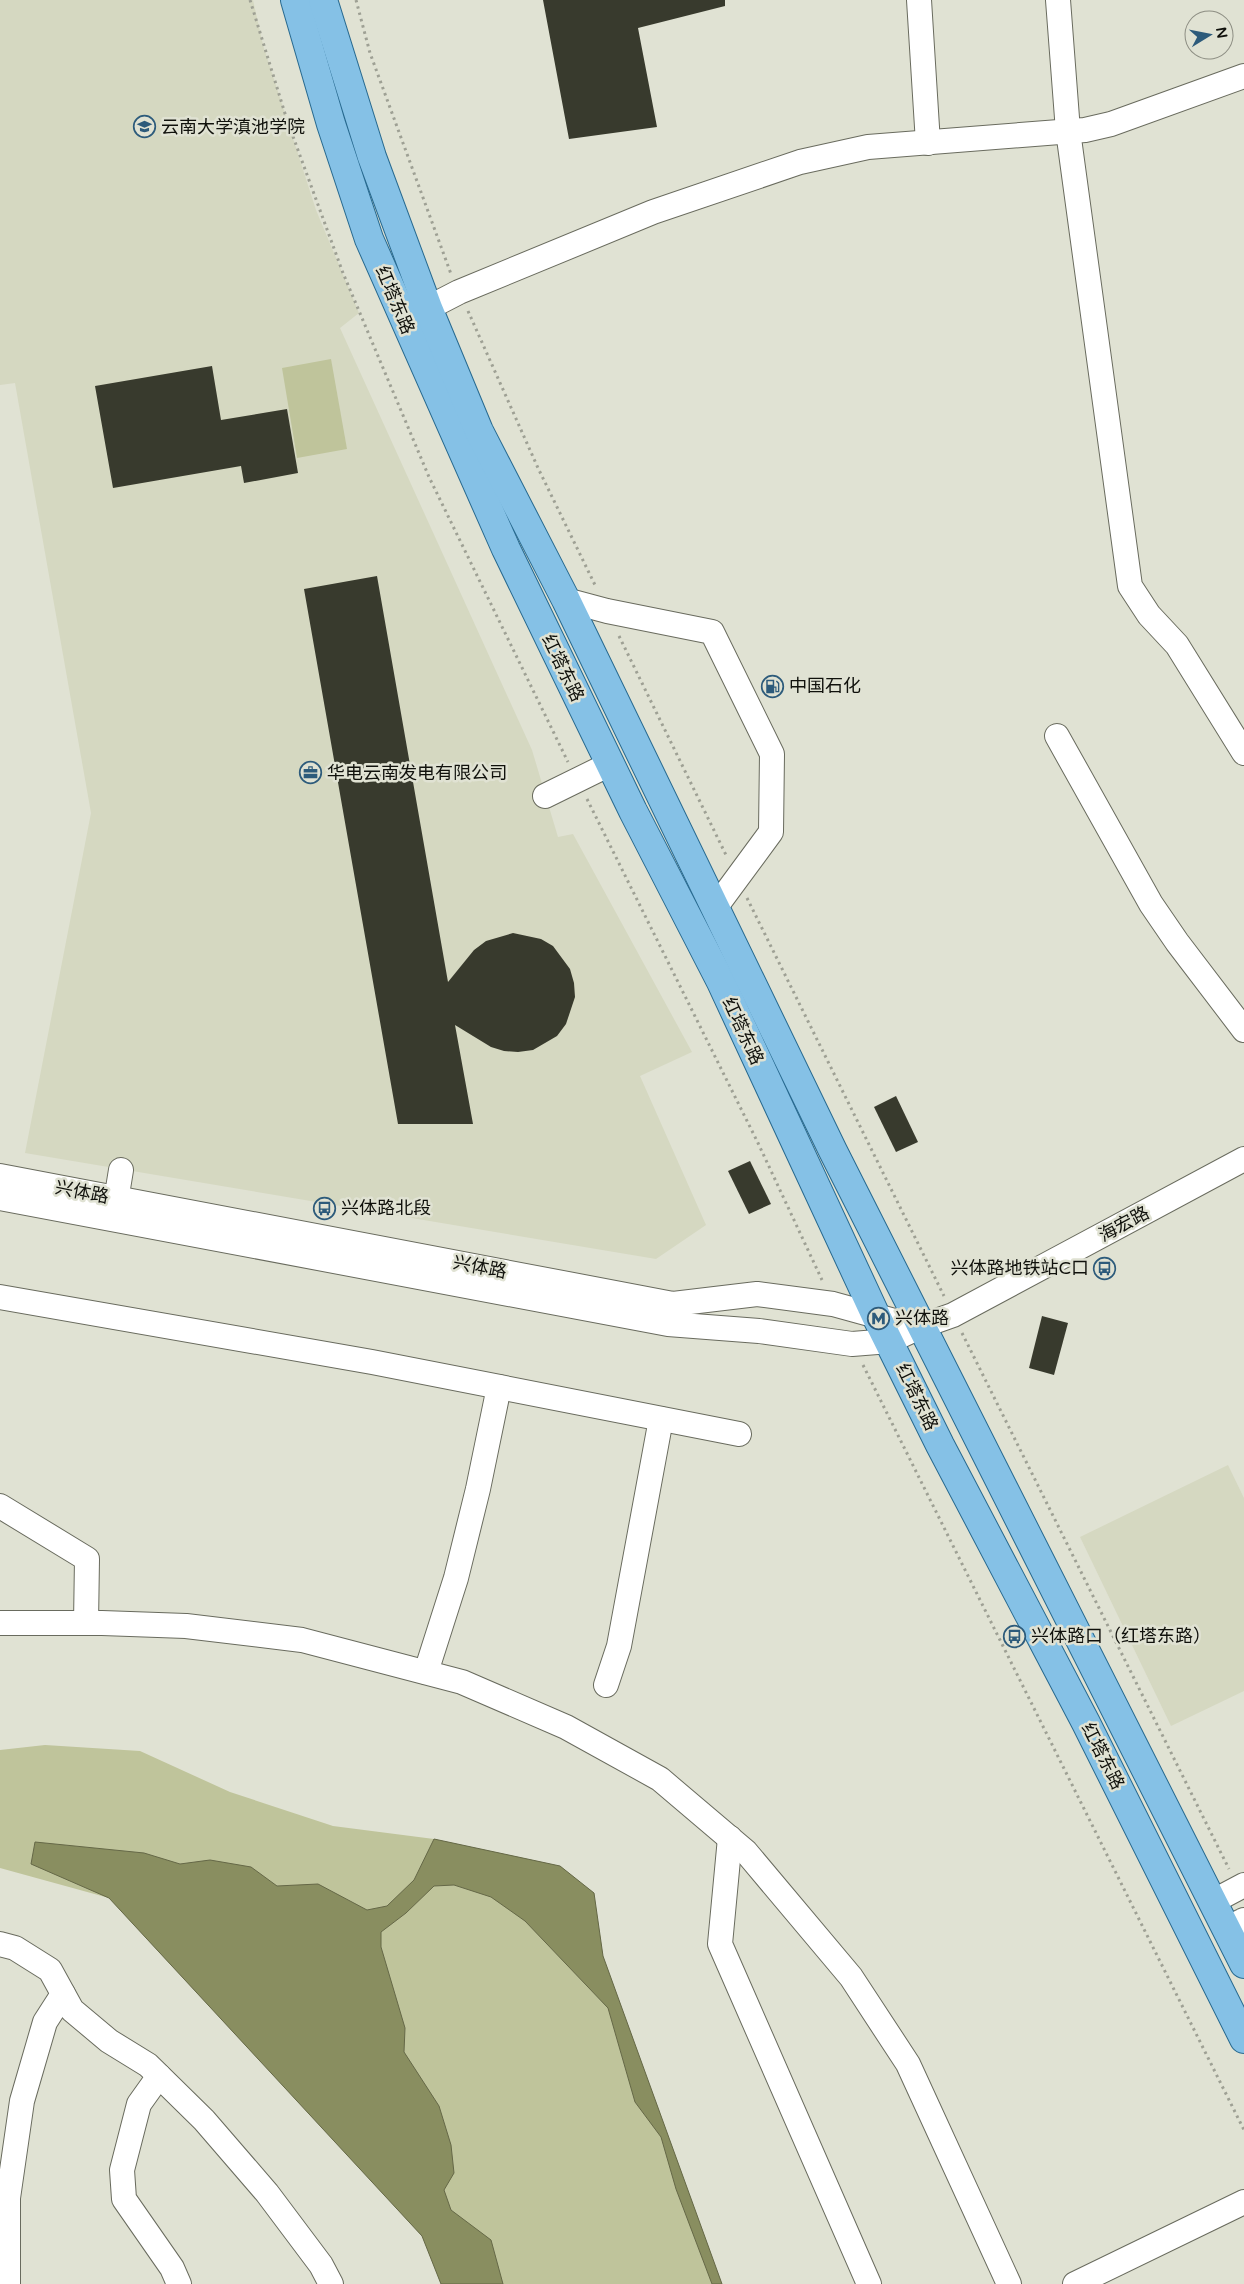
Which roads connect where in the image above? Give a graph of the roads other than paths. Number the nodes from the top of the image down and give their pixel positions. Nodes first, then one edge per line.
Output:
1 (295, 0) edge
2 (324, 0) edge
3 (919, 0) edge
4 (1058, 0) edge
5 (1244, 76) edge
6 (1068, 131) junction
7 (928, 143) junction
8 (428, 308) junction
9 (566, 600) junction
10 (1240, 735) edge
11 (1057, 736) dead end
12 (610, 764) junction
13 (545, 796) dead end
14 (715, 908) junction
15 (1244, 1030) edge
16 (1244, 1159) edge
17 (121, 1170) dead end
18 (0, 1176) edge
19 (0, 1198) edge
20 (115, 1209) junction
21 (0, 1298) edge
22 (877, 1318) junction
23 (922, 1326) junction
24 (890, 1341) junction
25 (499, 1387) junction
26 (661, 1419) junction
27 (739, 1434) dead end
28 (0, 1506) edge
29 (0, 1623) edge
30 (86, 1623) junction
31 (426, 1672) junction
32 (606, 1685) dead end
33 (730, 1838) junction
34 (1241, 1886) edge
35 (1212, 1902) junction
36 (1235, 1925) edge
37 (0, 1944) edge
38 (1244, 1964) edge
39 (63, 1994) junction
40 (1244, 2039) edge
41 (159, 2076) junction
42 (1244, 2202) edge
43 (8, 2284) edge
44 (178, 2284) edge
45 (331, 2284) edge
46 (869, 2284) edge
47 (1009, 2284) edge
48 (1076, 2284) edge

1 - 12 main road, 红塔东路
2 - 8 main road, 红塔东路
3 - 7 street
4 - 6 street
5 - 6 street
6 - 7 street
6 - 10 street
7 - 8 street
8 - 9 main road, 红塔东路
9 - 14 main road, 红塔东路
9 - 14 street
11 - 15 street
12 - 13 street
12 - 22 main road, 红塔东路
14 - 23 main road, 红塔东路
16 - 23 street, 海宏路
17 - 20 street
18 - 20 street, 兴体路
19 - 20 street, 兴体路
20 - 22 street, 兴体路
20 - 24 street, 兴体路
21 - 25 street
22 - 23 street, 兴体路
22 - 24 main road, 红塔东路
23 - 24 street, 兴体路
23 - 35 main road, 红塔东路
24 - 40 main road, 红塔东路
25 - 26 street
25 - 31 street
26 - 27 street
26 - 32 street
28 - 30 street
29 - 30 street
30 - 31 street
31 - 33 street
33 - 46 street
33 - 47 street
34 - 35 street
35 - 36 main road, 红塔东路
36 - 38 main road, 红塔东路
37 - 39 street
39 - 41 street
39 - 43 street
41 - 44 street
41 - 45 street
42 - 48 street

